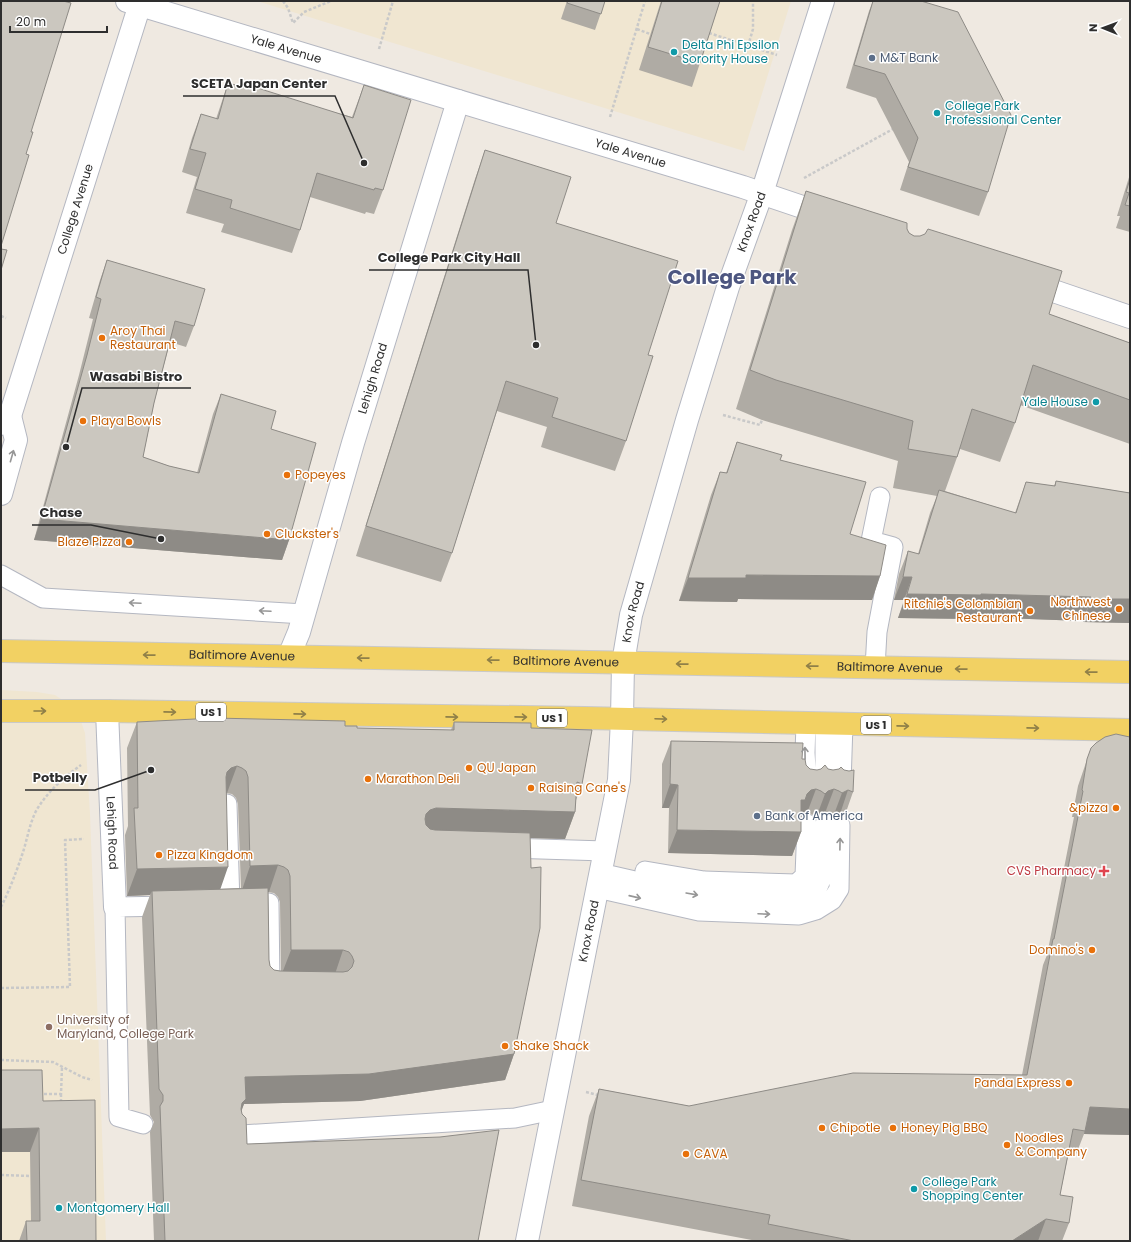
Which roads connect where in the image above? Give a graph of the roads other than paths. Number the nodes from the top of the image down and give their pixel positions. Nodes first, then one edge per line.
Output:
1 (823, 1) edge
2 (136, 2) edge
3 (458, 101) junction
4 (762, 193) junction
5 (845, 221) edge
6 (1006, 275) edge
7 (1130, 317) edge
8 (5, 420) edge
9 (1, 494) edge
10 (880, 497) dead end
11 (1, 575) edge
12 (304, 614) junction
13 (1, 651) edge
14 (288, 656) junction
15 (623, 663) junction
16 (875, 668) junction
17 (1130, 672) edge
18 (1, 711) edge
19 (108, 711) junction
20 (622, 719) junction
21 (825, 724) junction
22 (1130, 730) edge
23 (807, 783) edge
24 (833, 784) edge
25 (227, 804) edge
26 (806, 824) dead end
27 (833, 824) dead end
28 (489, 847) edge
29 (601, 868) junction
30 (190, 906) edge
31 (115, 907) junction
32 (286, 988) edge
33 (553, 1110) junction
34 (143, 1124) dead end
35 (242, 1135) edge
36 (527, 1241) edge

1 - 4 street, Knox Road
2 - 3 street, Yale Avenue
2 - 8 street, College Avenue
3 - 4 street, Yale Avenue
3 - 12 street, Lehigh Road
4 - 5 street, Yale Avenue
4 - 15 street, Knox Road
6 - 7 street
9 -> 8 street, College Avenue
10 - 16 lane
12 -> 11 lane
12 - 14 street, Lehigh Road
14 -> 13 main road, Baltimore Avenue
15 -> 14 main road, Baltimore Avenue
16 -> 15 main road, Baltimore Avenue
15 - 20 street, Knox Road
17 -> 16 main road, Baltimore Avenue
18 -> 19 main road, US 1
19 -> 20 main road, US 1
19 - 31 street, Lehigh Road
20 -> 21 main road, US 1
20 - 29 street, Knox Road
21 -> 22 main road, US 1
23 -> 21 lane
21 - 24 lane
25 - 32 lane
29 -> 26 lane
29 -> 27 lane
28 - 29 lane
29 - 33 street, Knox Road
30 - 31 lane
31 - 34 lane
33 - 35 lane
33 - 36 street, Knox Road

